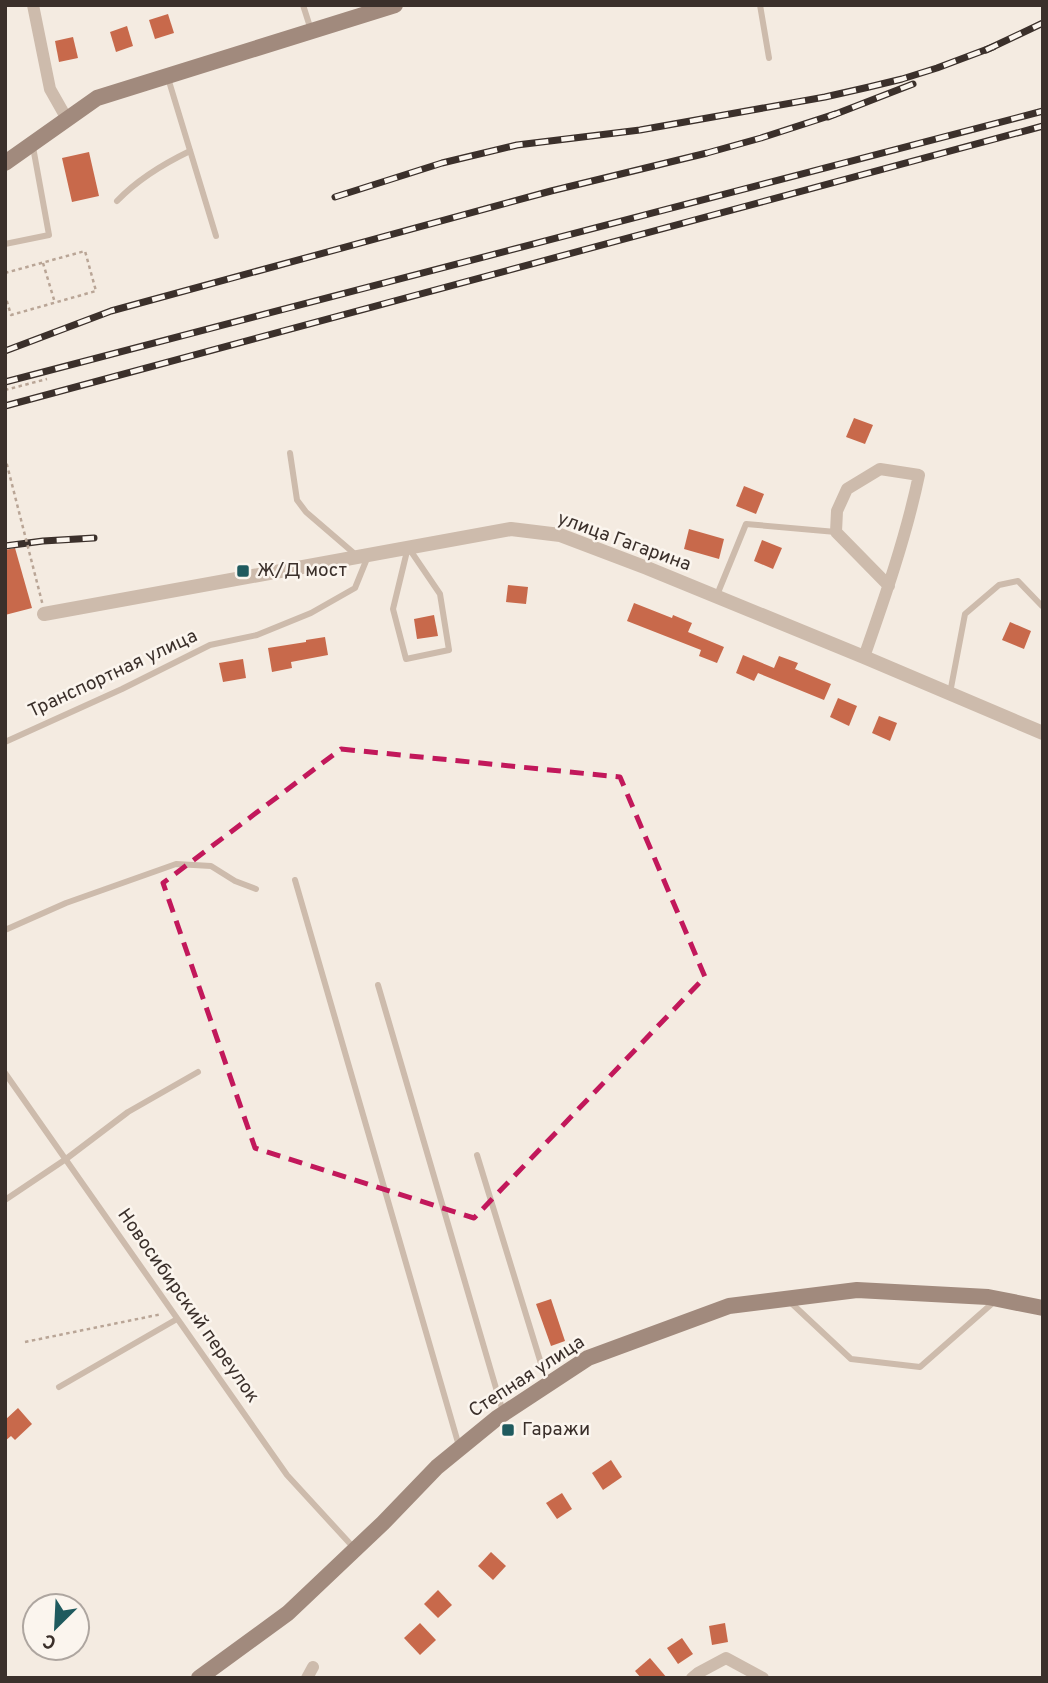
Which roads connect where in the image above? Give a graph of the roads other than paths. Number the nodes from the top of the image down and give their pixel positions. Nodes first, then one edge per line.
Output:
1 (33, 5) edge
2 (303, 5) edge
3 (395, 5) edge
4 (760, 5) edge
5 (312, 31) junction
6 (769, 58) dead end
7 (167, 76) junction
8 (67, 119) junction
9 (32, 144) junction
10 (190, 151) junction
11 (5, 163) edge
12 (117, 201) dead end
13 (216, 236) dead end
14 (5, 244) edge
15 (290, 453) dead end
16 (836, 532) junction
17 (408, 547) junction
18 (363, 555) junction
19 (889, 586) junction
20 (716, 597) junction
21 (1042, 606) edge
22 (44, 610) road end
23 (864, 657) junction
24 (950, 693) junction
25 (1043, 733) edge
26 (5, 742) edge
27 (295, 880) dead end
28 (256, 889) dead end
29 (5, 930) edge
30 (378, 985) dead end
31 (198, 1072) dead end
32 (5, 1073) edge
33 (477, 1155) dead end
34 (66, 1159) junction
35 (5, 1200) edge
36 (786, 1299) junction
37 (997, 1299) junction
38 (1043, 1308) edge
39 (177, 1319) junction
40 (547, 1385) junction
41 (59, 1387) dead end
42 (503, 1414) junction
43 (460, 1448) junction
44 (355, 1550) junction
45 (200, 1678) edge
46 (692, 1678) edge
47 (763, 1678) edge

1 - 8 street
2 - 5 lane
3 - 5 main road
4 - 6 lane
5 - 7 main road
7 - 8 main road
7 - 10 lane
8 - 9 main road
9 - 11 main road
9 - 14 lane
10 - 12 lane
10 - 13 lane
15 - 18 lane
16 - 19 street
16 - 19 street
16 - 20 lane
17 - 17 lane
17 - 18 street, улица Гагарина
17 - 20 street, улица Гагарина
18 - 22 street, улица Гагарина
18 - 26 lane, Транспортная улица
19 - 23 street
20 - 23 street, улица Гагарина
21 - 24 lane
23 - 24 street, улица Гагарина
24 - 25 street, улица Гагарина
27 - 43 lane
28 - 29 lane
30 - 42 lane
31 - 34 lane
32 - 34 lane, Новосибирский переулок
33 - 40 lane
34 - 35 lane
34 - 39 lane, Новосибирский переулок
36 - 37 main road, Степная улица
36 - 37 lane
36 - 40 main road, Степная улица
37 - 38 main road, Степная улица
39 - 41 lane
39 - 44 lane, Новосибирский переулок
40 - 42 main road, Степная улица
42 - 43 main road, Степная улица
43 - 44 main road, Степная улица
44 - 45 main road, Степная улица
46 - 47 street

